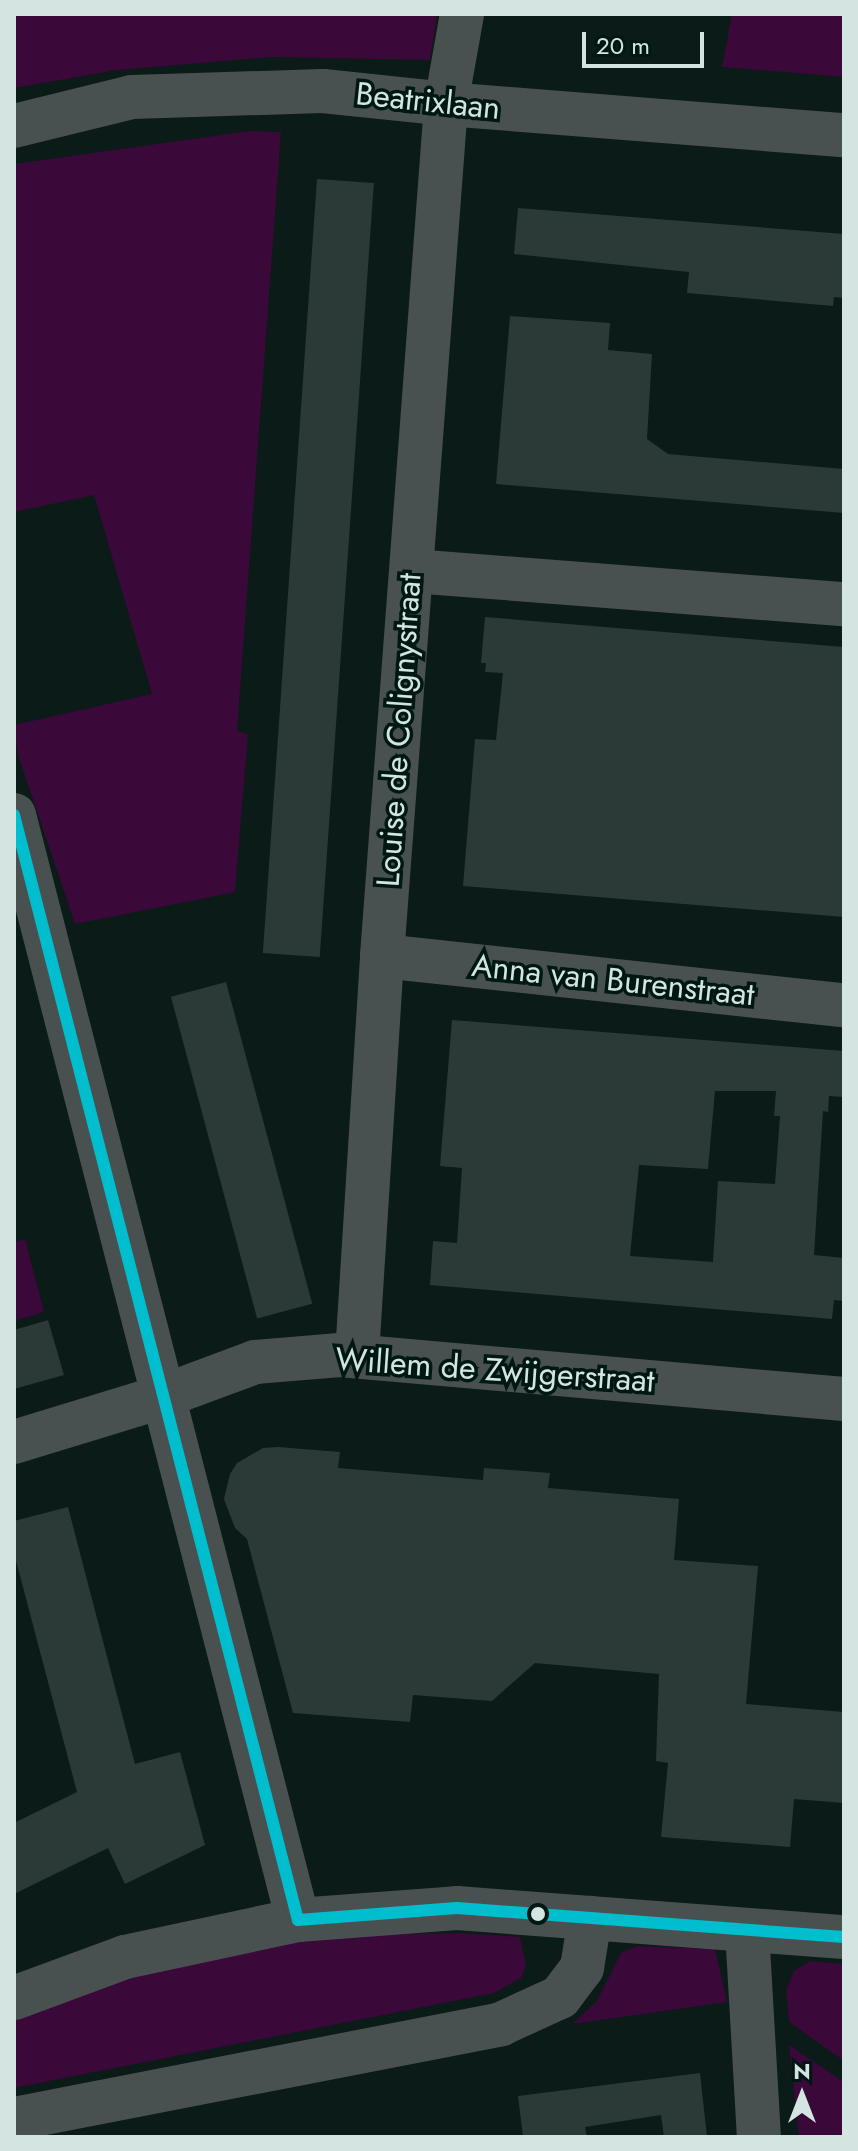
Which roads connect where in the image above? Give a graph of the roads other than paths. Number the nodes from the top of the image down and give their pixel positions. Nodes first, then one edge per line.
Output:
1 (462, 14) edge
2 (446, 104) junction
3 (14, 126) edge
4 (844, 135) edge
5 (412, 571) junction
6 (844, 604) edge
7 (14, 815) edge
8 (382, 956) junction
9 (844, 1005) edge
10 (357, 1355) junction
11 (161, 1397) junction
12 (844, 1399) edge
13 (14, 1442) edge
14 (590, 1918) junction
15 (298, 1920) junction
16 (747, 1930) junction
17 (844, 1937) edge
18 (14, 1998) edge
19 (14, 2119) edge
20 (759, 2137) edge

1 - 2 street, Louise de Colignystraat
2 - 3 street, Beatrixlaan
2 - 4 street, Beatrixlaan
2 - 5 street, Louise de Colignystraat
5 - 6 street
5 - 8 street, Louise de Colignystraat
7 - 11 street
8 - 9 street, Anna van Burenstraat
8 - 10 street, Louise de Colignystraat
10 - 11 street, Willem de Zwijgerstraat
10 - 12 street, Willem de Zwijgerstraat
11 - 13 street, Willem de Zwijgerstraat
11 - 15 street
14 - 15 street
14 - 16 street
14 - 19 street
15 - 18 street
16 - 17 street
16 - 20 street

